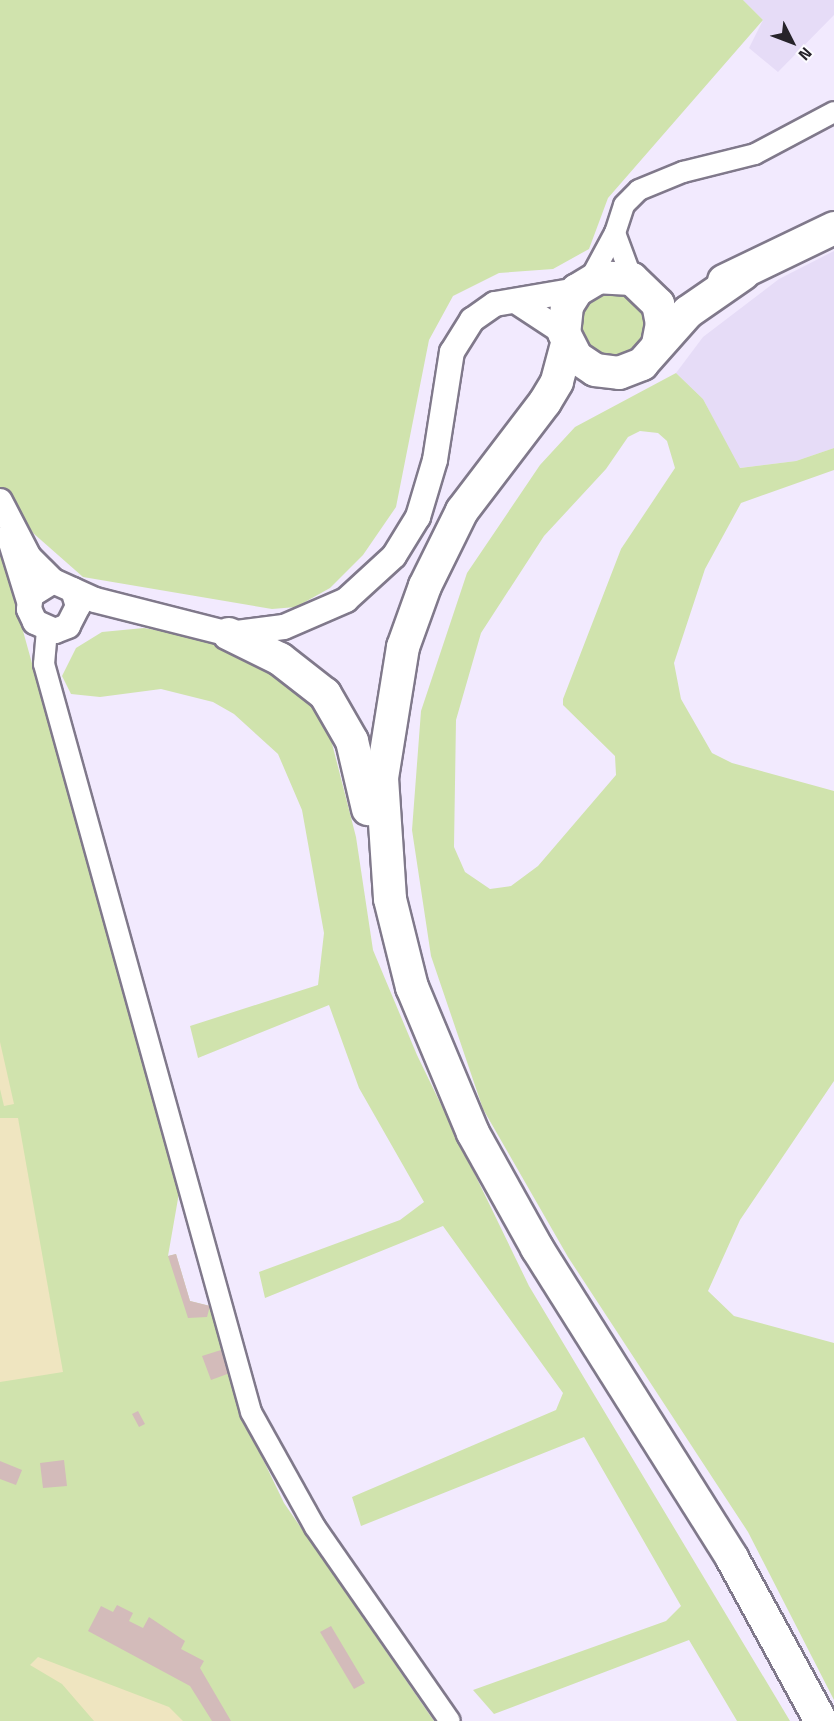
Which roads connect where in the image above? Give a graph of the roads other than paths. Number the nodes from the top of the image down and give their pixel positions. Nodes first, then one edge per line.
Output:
1 (831, 111) edge
2 (834, 228) edge
3 (615, 233) junction
4 (743, 273) junction
5 (639, 283) junction
6 (583, 286) junction
7 (517, 302) junction
8 (566, 338) junction
9 (657, 344) junction
10 (610, 374) junction
11 (527, 428) junction
12 (2, 507) edge
13 (68, 595) junction
14 (29, 602) junction
15 (47, 630) junction
16 (229, 634) junction
17 (390, 899) junction
18 (450, 1721) edge
19 (821, 1721) edge

1 - 3 street
2 - 4 highway
3 - 5 street
3 - 6 street
4 - 5 highway
4 - 9 highway
5 - 6 highway
5 - 9 highway
6 - 7 street
6 - 8 highway
7 - 8 street
7 - 16 street
8 - 10 highway
8 - 11 highway
9 - 10 highway
10 - 11 highway
11 - 17 highway
12 - 13 street
12 - 14 street
13 - 14 street
13 - 15 street
13 - 16 street
14 - 15 street
15 - 18 street
16 - 17 highway
17 - 19 highway

